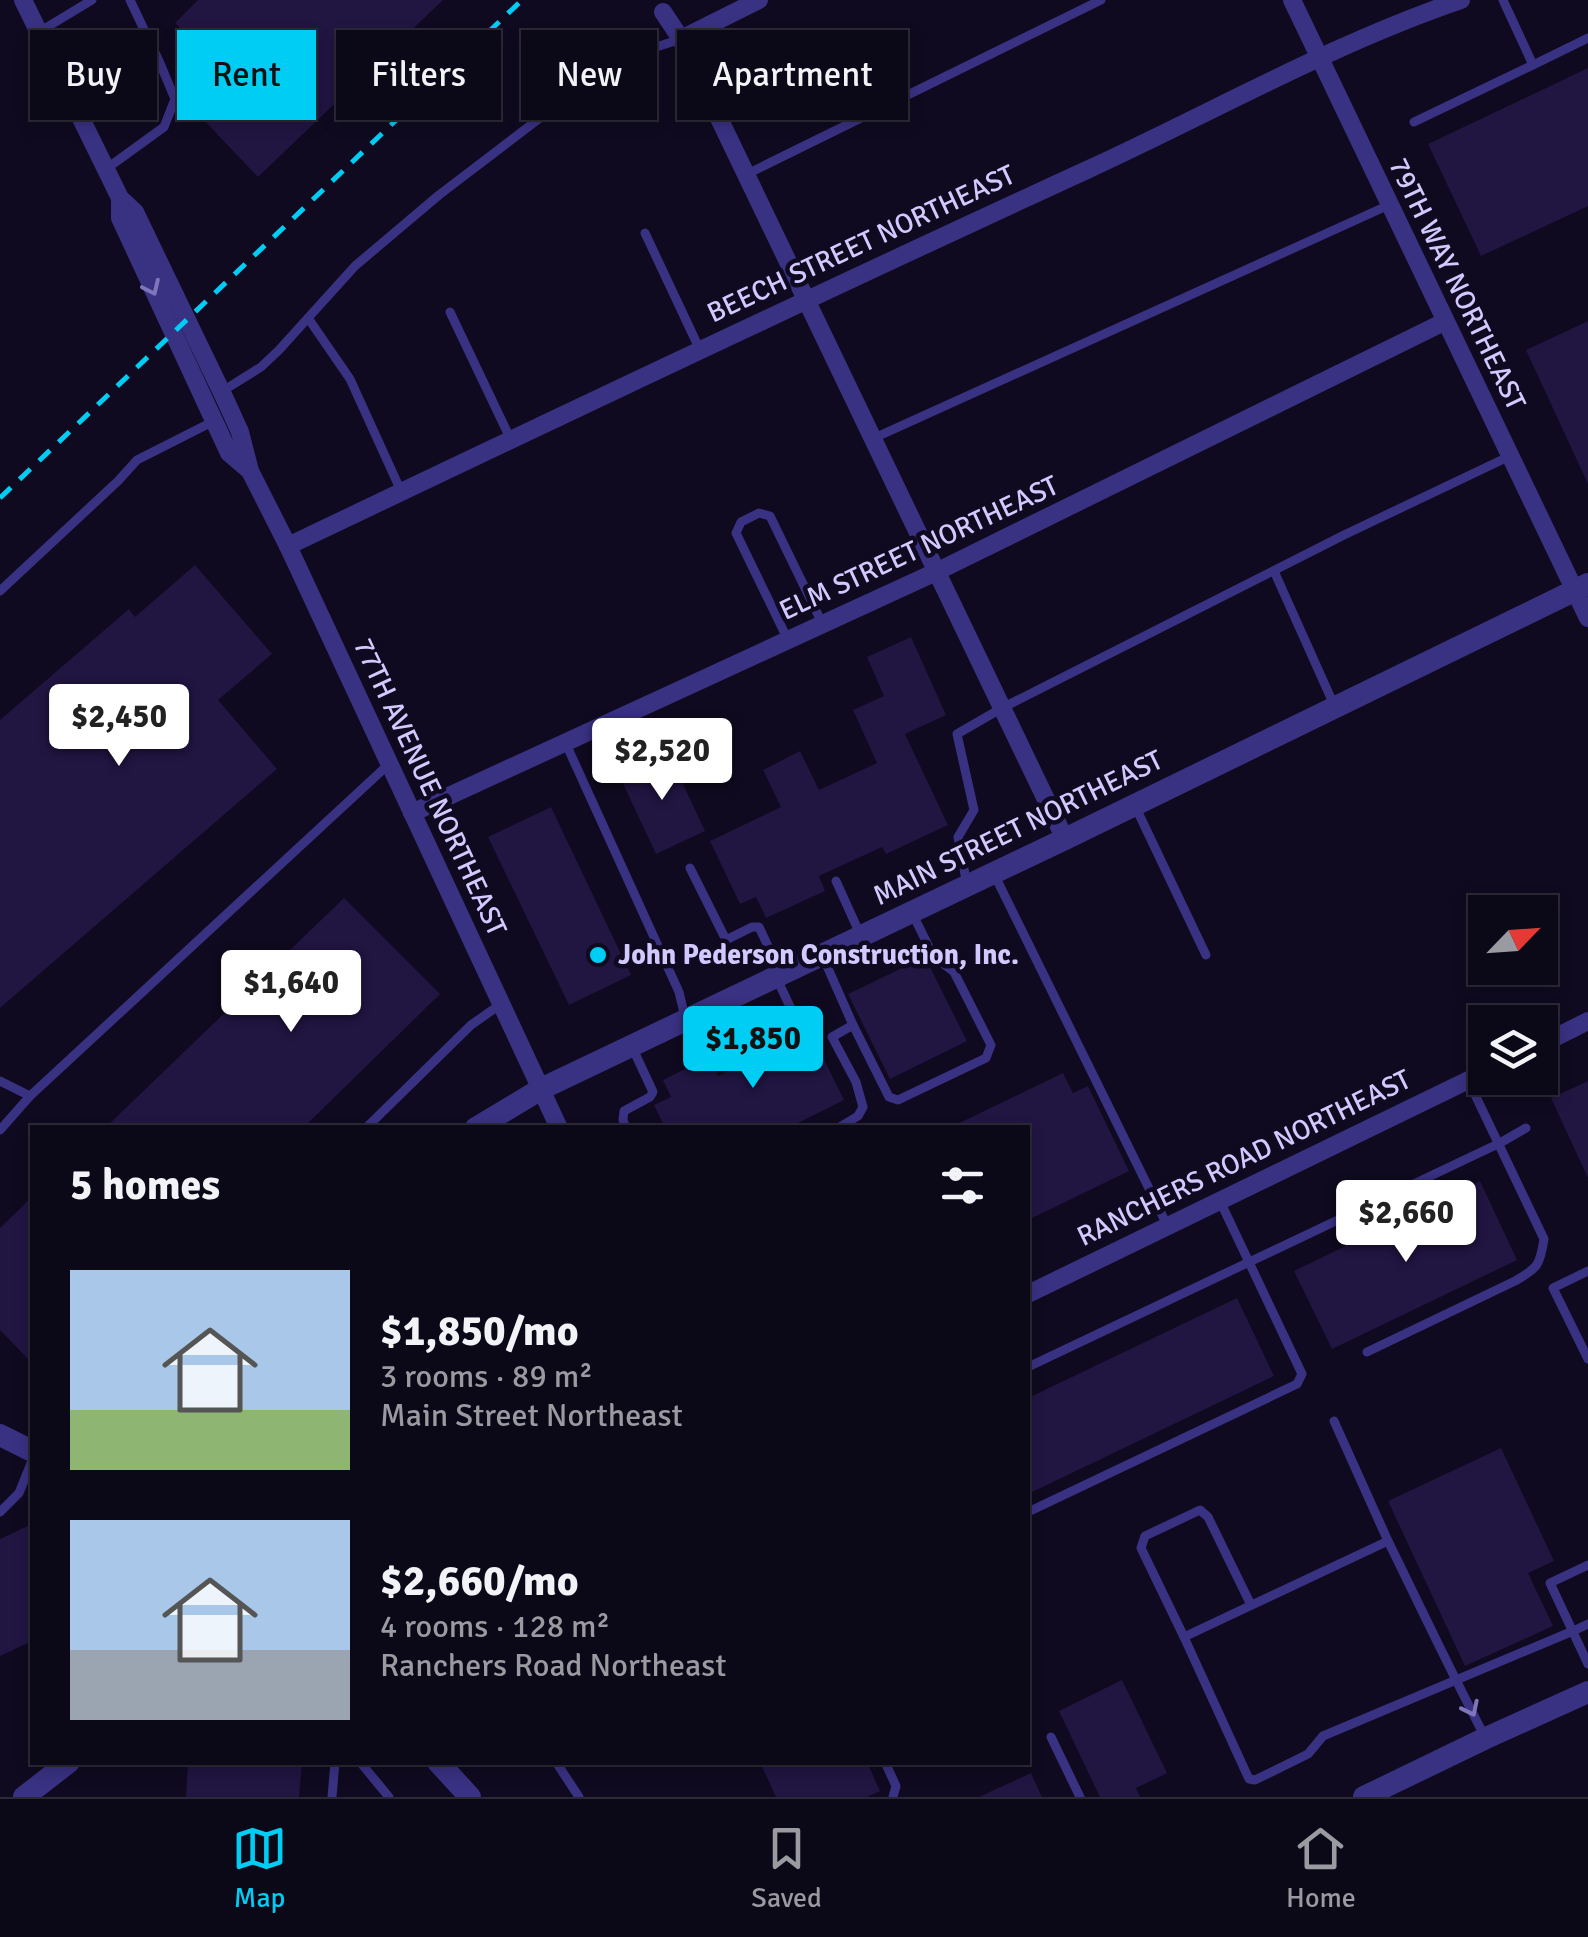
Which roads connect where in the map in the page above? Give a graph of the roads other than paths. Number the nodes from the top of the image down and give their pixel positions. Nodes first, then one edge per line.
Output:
1 (23, 0) edge
2 (92, 0) edge
3 (130, 0) edge
4 (759, 0) edge
5 (1101, 0) edge
6 (1292, 0) edge
7 (1461, 0) edge
8 (1504, 0) edge
9 (1435, 4) edge
10 (666, 6) edge
11 (38, 30) edge
12 (42, 30) edge
13 (677, 30) edge
14 (699, 30) edge
15 (1588, 38) edge
16 (677, 40) edge
17 (1319, 57) junction
18 (1533, 65) junction
19 (82, 120) edge
20 (719, 120) edge
21 (1414, 122) dead end
22 (106, 170) junction
23 (745, 175) junction
24 (120, 198) junction
25 (1389, 205) junction
26 (645, 234) dead end
27 (805, 300) junction
28 (450, 312) dead end
29 (308, 318) junction
30 (1444, 322) junction
31 (700, 350) junction
32 (221, 392) junction
33 (214, 421) junction
34 (872, 439) junction
35 (511, 440) junction
36 (1510, 456) junction
37 (250, 471) junction
38 (402, 492) junction
39 (288, 546) junction
40 (1274, 571) junction
41 (936, 572) junction
42 (1582, 587) edge
43 (0, 591) edge
44 (1588, 618) edge
45 (822, 624) junction
46 (788, 640) junction
47 (1336, 707) junction
48 (1002, 708) junction
49 (566, 744) junction
50 (389, 764) junction
51 (1134, 806) junction
52 (412, 813) junction
53 (1066, 839) junction
54 (690, 868) dead end
55 (994, 873) junction
56 (836, 881) dead end
57 (967, 886) junction
58 (912, 912) junction
59 (861, 936) junction
60 (822, 955) junction
61 (1206, 955) dead end
62 (778, 976) junction
63 (502, 1004) junction
64 (708, 1009) junction
65 (686, 1020) junction
66 (1588, 1021) edge
67 (853, 1025) junction
68 (802, 1032) dead end
69 (1558, 1036) edge
70 (632, 1046) junction
71 (731, 1062) dead end
72 (1468, 1080) edge
73 (0, 1081) edge
74 (541, 1088) junction
75 (1483, 1095) edge
76 (30, 1096) junction
77 (369, 1125) edge
78 (481, 1125) edge
79 (558, 1125) edge
80 (624, 1125) edge
81 (843, 1125) edge
82 (1526, 1128) dead end
83 (0, 1130) edge
84 (1500, 1144) junction
85 (1220, 1201) junction
86 (1168, 1226) junction
87 (1250, 1262) junction
88 (1588, 1271) edge
89 (1030, 1293) edge
90 (1367, 1352) dead end
91 (1588, 1359) edge
92 (1030, 1366) edge
93 (1334, 1420) dead end
94 (0, 1436) edge
95 (30, 1449) edge
96 (30, 1466) edge
97 (1030, 1511) edge
98 (0, 1512) edge
99 (1388, 1540) junction
100 (1588, 1565) edge
101 (1251, 1605) junction
102 (1588, 1624) edge
103 (1573, 1632) junction
104 (1184, 1637) junction
105 (1588, 1664) edge
106 (1456, 1679) junction
107 (1588, 1692) edge
108 (1051, 1737) dead end
109 (1486, 1738) junction
110 (66, 1765) edge
111 (335, 1765) edge
112 (363, 1765) edge
113 (441, 1765) edge
114 (558, 1765) edge
115 (886, 1765) edge
116 (24, 1797) edge
117 (332, 1797) edge
118 (390, 1797) edge
119 (470, 1797) edge
120 (578, 1797) edge
121 (893, 1797) edge
122 (1080, 1797) edge
123 (1364, 1797) edge

1 - 11 street, 77TH AVENUE NORTHEAST
2 - 12 lane
3 - 22 lane
4 - 14 street
5 - 23 lane
6 - 17 street, 79TH WAY NORTHEAST
7 - 9 street, BEECH STREET NORTHEAST
8 - 18 lane
9 - 17 street, BEECH STREET NORTHEAST
10 - 13 street
15 - 18 lane
16 - 29 lane
17 - 25 street, 79TH WAY NORTHEAST
17 - 27 street, BEECH STREET NORTHEAST
18 - 21 lane
19 - 22 street, 77TH AVENUE NORTHEAST
20 - 23 street
22 - 24 street, 77TH AVENUE NORTHEAST
23 - 27 street
24 - 32 street, 77TH AVENUE NORTHEAST
24 -> 33 street, 77TH AVENUE NORTHEAST
25 - 30 street, 79TH WAY NORTHEAST
25 - 34 lane
26 - 31 lane
27 - 31 street, BEECH STREET NORTHEAST
27 - 34 street
28 - 35 lane
29 - 32 lane
29 - 38 lane
30 - 36 street, 79TH WAY NORTHEAST
30 - 41 street, ELM STREET NORTHEAST
31 - 35 street, BEECH STREET NORTHEAST
32 - 37 street, 77TH AVENUE NORTHEAST
33 - 37 street, 77TH AVENUE NORTHEAST
33 - 43 lane
34 - 41 street
35 - 38 street, BEECH STREET NORTHEAST
36 - 40 lane
36 - 42 street, 79TH WAY NORTHEAST
37 - 39 street, 77TH AVENUE NORTHEAST
38 - 39 street, BEECH STREET NORTHEAST
39 - 50 street, 77TH AVENUE NORTHEAST
40 - 47 lane
40 - 48 lane
41 - 45 street, ELM STREET NORTHEAST
41 - 48 street
42 - 44 street, 79TH WAY NORTHEAST
42 - 47 street, MAIN STREET NORTHEAST
45 - 46 street, ELM STREET NORTHEAST
45 - 46 lane
46 - 49 street, ELM STREET NORTHEAST
47 - 51 street, MAIN STREET NORTHEAST
48 - 53 street
48 - 57 lane
49 - 52 street, ELM STREET NORTHEAST
49 - 65 lane
50 - 52 street, 77TH AVENUE NORTHEAST
50 - 76 lane
51 - 53 street, MAIN STREET NORTHEAST
51 - 61 lane
52 - 63 street, 77TH AVENUE NORTHEAST
53 - 55 street, MAIN STREET NORTHEAST
54 - 62 lane
55 - 57 street, MAIN STREET NORTHEAST
55 - 86 lane
56 - 59 lane
57 - 58 street, MAIN STREET NORTHEAST
58 - 59 street, MAIN STREET NORTHEAST
58 - 67 lane
59 - 60 street, MAIN STREET NORTHEAST
60 - 62 street, MAIN STREET NORTHEAST
60 - 67 lane
62 - 64 street, MAIN STREET NORTHEAST
62 - 68 lane
63 - 74 street, 77TH AVENUE NORTHEAST
63 - 77 lane
64 - 65 street, MAIN STREET NORTHEAST
64 - 71 lane
65 - 70 street, MAIN STREET NORTHEAST
66 - 69 street
67 - 81 lane
70 - 74 street, MAIN STREET NORTHEAST
70 - 80 lane
72 - 85 street, RANCHERS ROAD NORTHEAST
73 - 76 lane
74 - 78 street, MAIN STREET NORTHEAST
74 - 79 street, 77TH AVENUE NORTHEAST
75 - 84 lane
76 - 83 lane
82 - 84 lane
84 - 87 lane
84 - 90 lane
85 - 86 street, RANCHERS ROAD NORTHEAST
85 - 87 lane
86 - 89 street, RANCHERS ROAD NORTHEAST
87 - 92 lane
87 - 97 lane
88 - 91 lane
93 - 99 lane
94 - 95 street
96 - 98 lane
99 - 101 lane
99 - 106 lane
100 - 103 lane
101 - 104 lane
101 - 104 lane
102 - 103 lane
103 - 105 lane
103 - 106 lane
104 - 106 lane
106 -> 109 lane
107 - 109 street
108 - 122 lane
109 - 123 street
110 - 116 street
111 - 117 lane
112 - 118 lane
113 - 119 street
114 - 120 lane
115 - 121 lane

